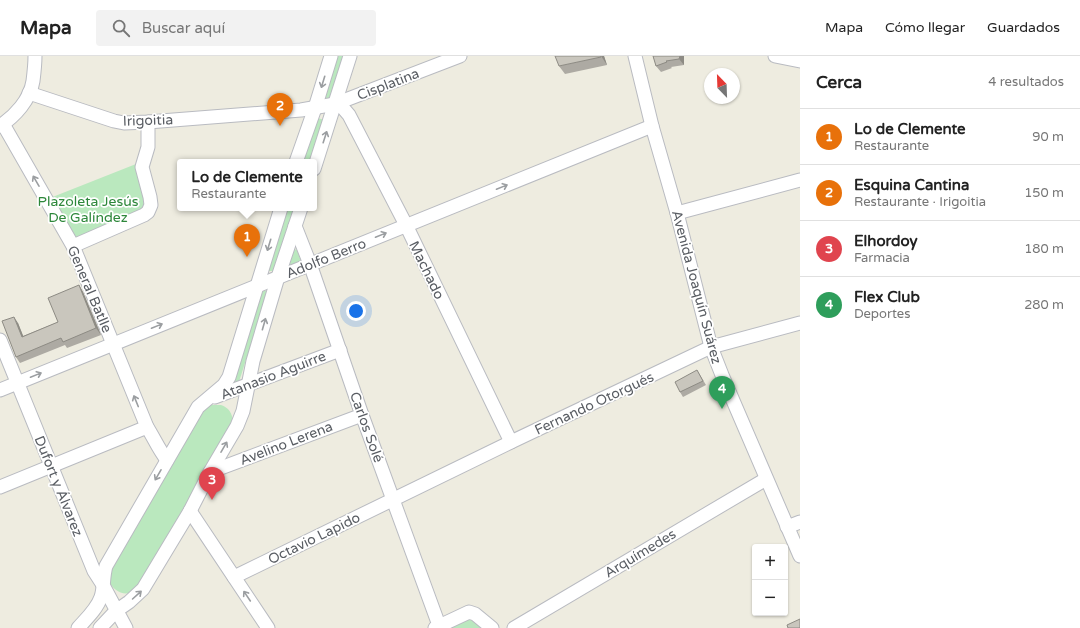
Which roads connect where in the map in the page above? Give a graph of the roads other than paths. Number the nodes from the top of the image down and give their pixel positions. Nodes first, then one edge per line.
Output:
1 (36, 56) edge
2 (331, 56) edge
3 (350, 56) edge
4 (460, 56) edge
5 (635, 56) edge
6 (775, 56) edge
7 (800, 61) edge
8 (29, 93) junction
9 (335, 104) junction
10 (315, 108) junction
11 (148, 122) junction
12 (1, 125) edge
13 (652, 126) junction
14 (297, 159) edge
15 (317, 160) edge
16 (800, 180) edge
17 (280, 211) edge
18 (300, 211) edge
19 (677, 213) junction
20 (406, 225) junction
21 (295, 226) junction
22 (73, 246) junction
23 (310, 264) junction
24 (278, 277) junction
25 (257, 286) junction
26 (800, 324) edge
27 (0, 340) edge
28 (113, 344) junction
29 (711, 347) junction
30 (340, 350) junction
31 (18, 382) junction
32 (248, 384) junction
33 (0, 390) edge
34 (206, 400) junction
35 (362, 415) junction
36 (147, 427) junction
37 (511, 442) junction
38 (166, 460) junction
39 (51, 466) junction
40 (210, 472) junction
41 (766, 479) junction
42 (0, 487) edge
43 (394, 499) junction
44 (190, 511) junction
45 (800, 522) edge
46 (787, 527) junction
47 (800, 556) edge
48 (234, 577) junction
49 (103, 585) junction
50 (116, 611) junction
51 (438, 627) edge
52 (78, 628) edge
53 (100, 628) edge
54 (126, 628) edge
55 (268, 628) edge
56 (492, 628) edge
57 (514, 628) edge

1 - 8 street
2 -> 10 street
3 - 9 street
4 - 9 street, Cisplatina
5 - 13 street, Avenida Joaquín Suárez
6 - 7 street
8 - 11 street, Irigoitia
8 - 12 street
9 - 10 street, Cisplatina
15 -> 9 street
9 - 20 street, Machado
10 - 11 street, Irigoitia
10 - 14 street
11 - 22 street
22 -> 12 street, General Batlle
13 - 19 street, Avenida Joaquín Suárez
20 -> 13 street, Adolfo Berro
16 - 19 street
17 -> 25 street
18 - 21 street
19 - 29 street, Avenida Joaquín Suárez
23 -> 20 street, Adolfo Berro
20 - 37 street, Machado
21 - 23 street, Carlos Solé
21 - 24 street
22 - 28 street, General Batlle
23 - 24 street, Adolfo Berro
23 - 30 street, Carlos Solé
24 - 25 street, Adolfo Berro
32 -> 24 street
28 -> 25 street, Adolfo Berro
25 - 34 street
26 - 29 street, Fernando Otorgués
27 - 31 street, Dufort y Álvarez
31 -> 28 street, Adolfo Berro
36 -> 28 street, General Batlle
29 - 37 street, Fernando Otorgués
29 - 41 street, Avenida Joaquín Suárez
30 - 32 street, Atanasio Aguirre
30 - 35 street, Carlos Solé
31 - 33 street, Adolfo Berro
31 - 39 street, Dufort y Álvarez
32 - 34 street, Atanasio Aguirre
40 -> 32 street
34 - 38 street
35 - 40 street, Avelino Lerena
35 - 43 street, Carlos Solé
36 - 38 street, General Batlle
36 - 39 street
37 - 43 street, Fernando Otorgués
38 -> 49 street
39 - 42 street
39 - 49 street, Dufort y Álvarez
40 - 44 street
41 - 46 street, Avenida Joaquín Suárez
41 - 57 street, Arquímedes
43 - 48 street, Octavio Lapido
43 - 51 street, Carlos Solé
44 - 48 street
50 -> 44 street
45 - 46 street
46 - 47 street, Avenida Joaquín Suárez
55 -> 48 street
49 - 50 street, Dufort y Álvarez
49 - 52 street
50 - 53 street
50 - 54 street, Dufort y Álvarez
51 - 56 street

